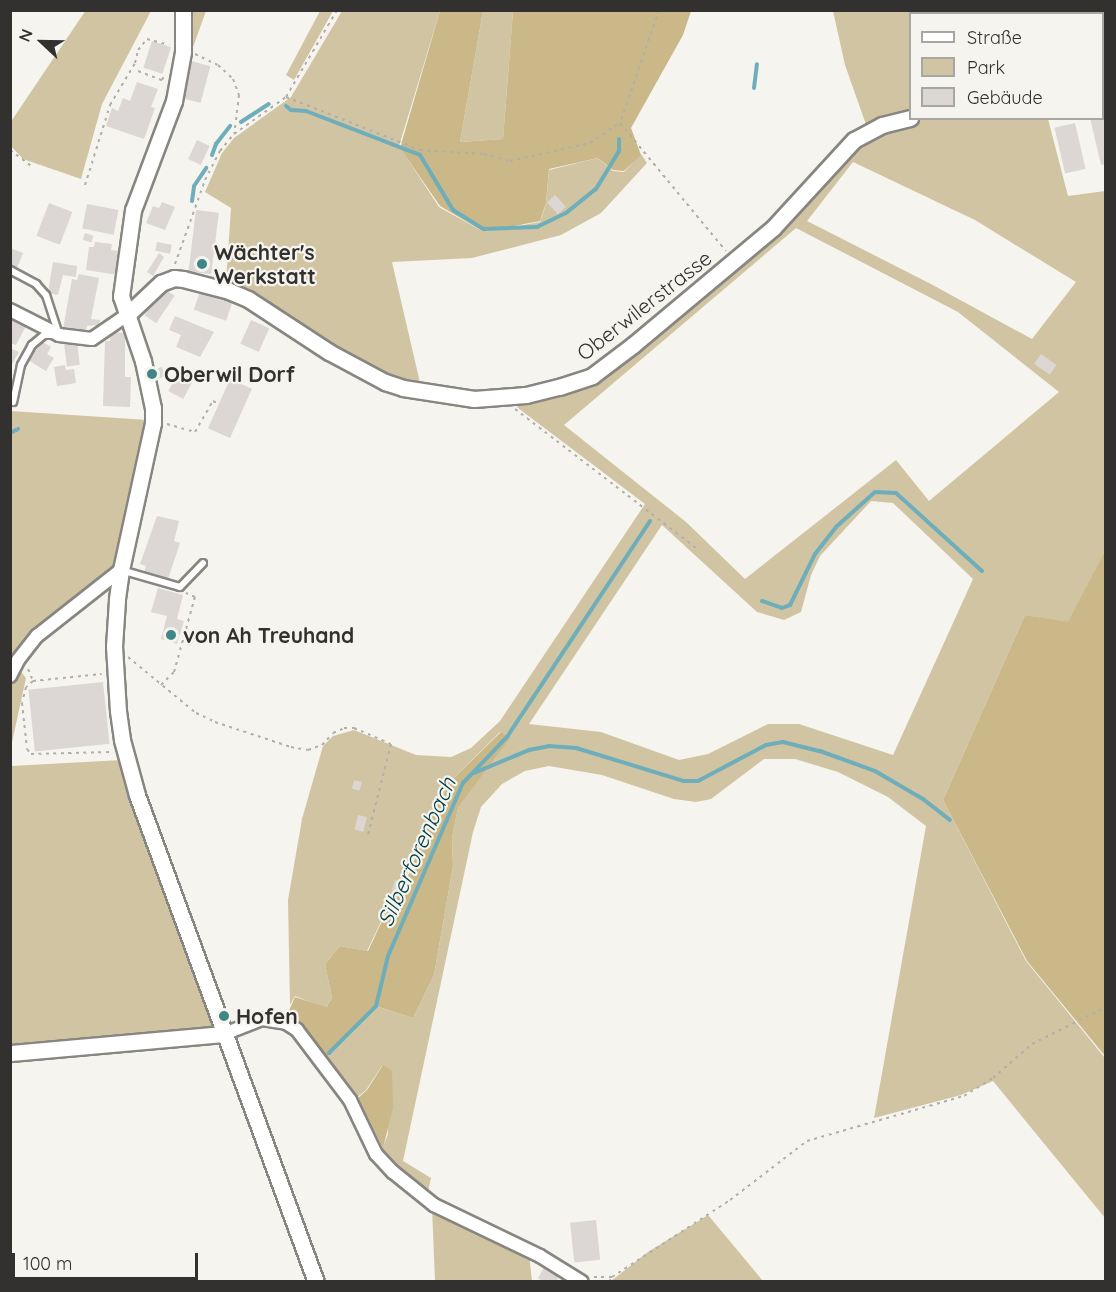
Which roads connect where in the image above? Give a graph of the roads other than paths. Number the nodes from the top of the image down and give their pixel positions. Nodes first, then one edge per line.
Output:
1 (183, 10) edge
2 (909, 118) edge
3 (10, 270) edge
4 (10, 310) edge
5 (127, 315) junction
6 (59, 335) junction
7 (13, 402) dead end
8 (203, 563) dead end
9 (121, 570) junction
10 (10, 676) edge
11 (224, 1034) junction
12 (10, 1053) edge
13 (580, 1279) edge
14 (316, 1281) edge

1 - 5 street
2 - 5 street, Oberwilerstrasse
3 - 6 lane
4 - 6 street
5 - 6 street
5 - 9 street
6 - 7 lane
8 - 9 lane
9 - 10 street
9 - 11 street
11 - 12 street
11 - 13 street
11 - 14 street

